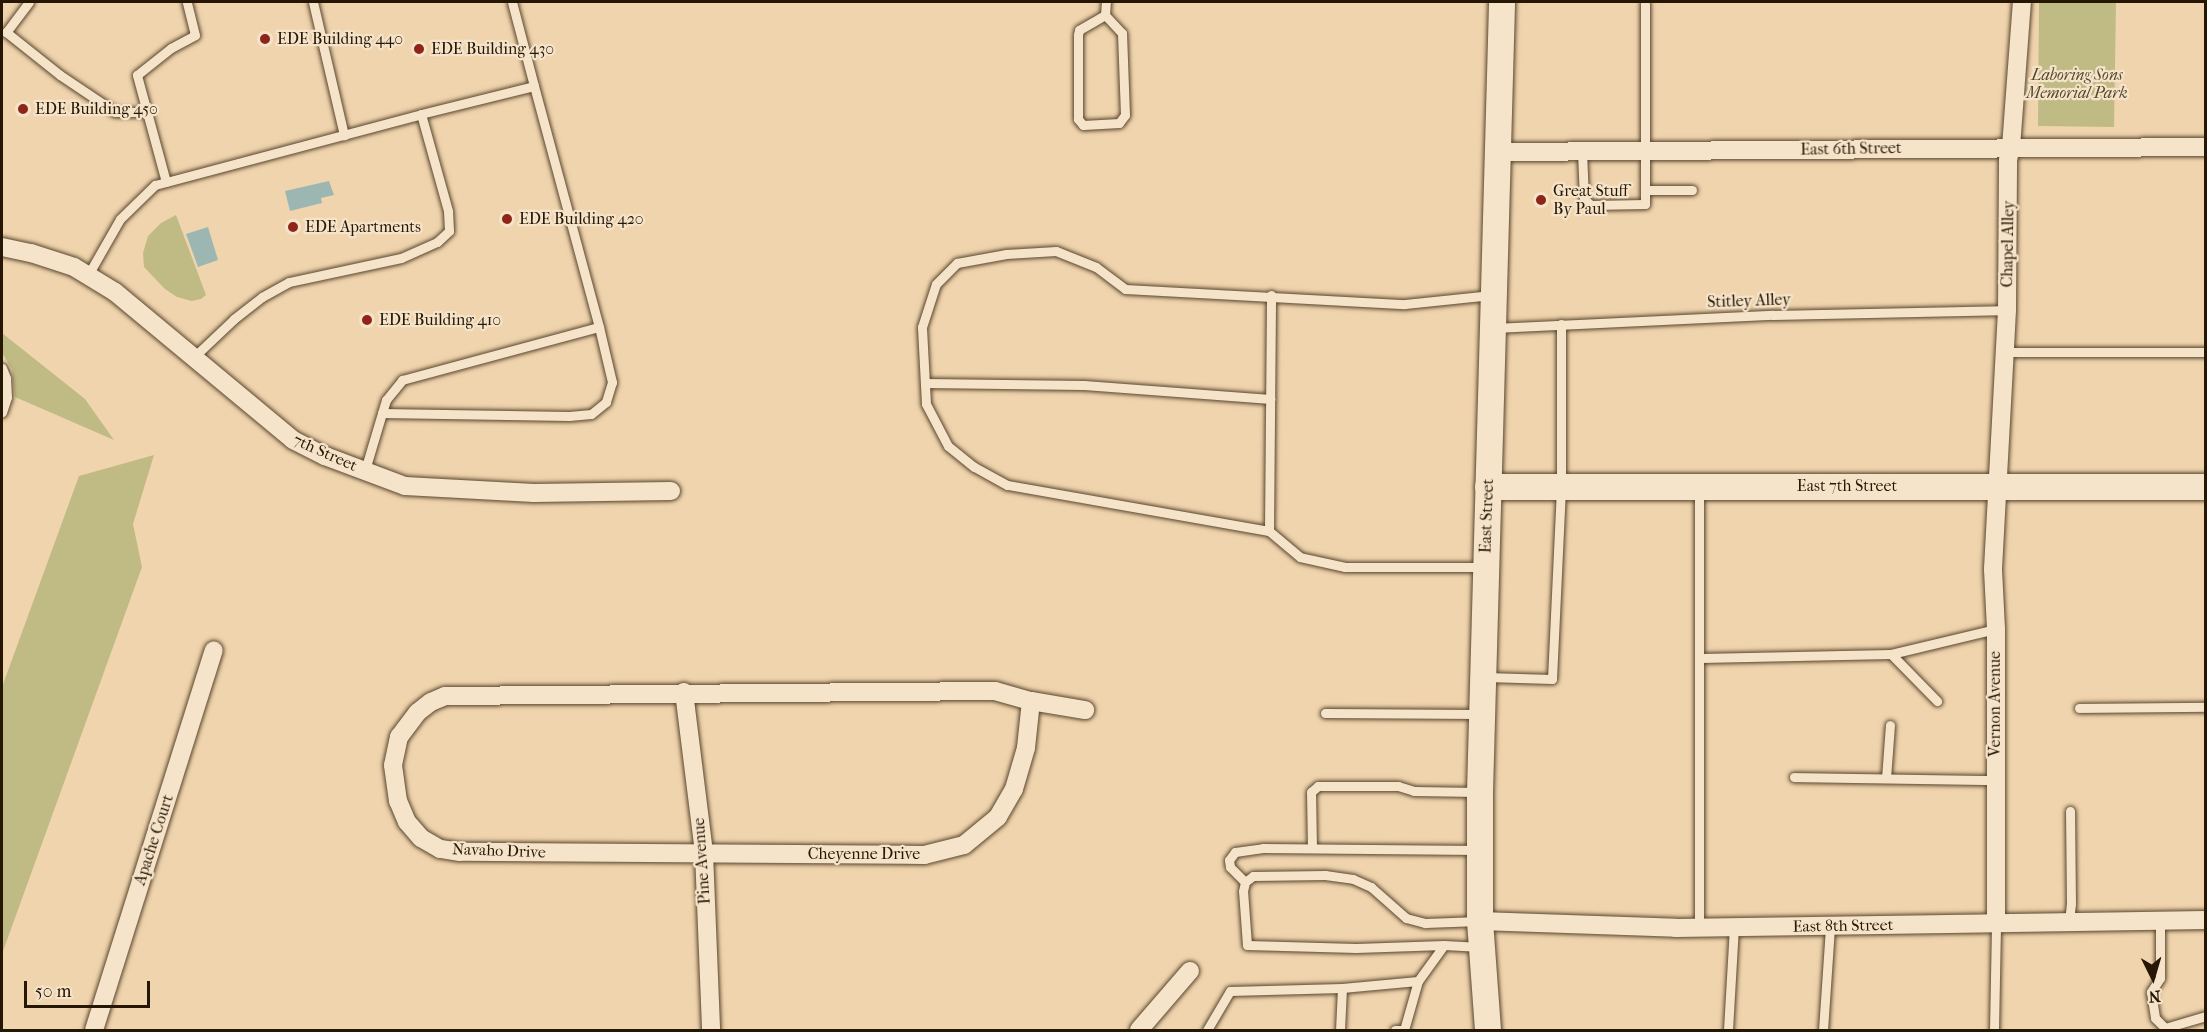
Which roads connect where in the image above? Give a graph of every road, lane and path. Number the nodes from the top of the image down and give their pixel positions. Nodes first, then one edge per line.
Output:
1 (29, 2) edge
2 (187, 2) edge
3 (313, 2) edge
4 (512, 2) edge
5 (1106, 2) edge
6 (1502, 2) edge
7 (2022, 2) edge
8 (1645, 4) dead end
9 (1105, 15) junction
10 (534, 86) junction
11 (147, 112) junction
12 (421, 114) junction
13 (344, 135) junction
14 (2011, 147) junction
15 (2205, 147) edge
16 (1582, 151) junction
17 (1644, 151) junction
18 (1497, 152) junction
19 (166, 182) junction
20 (1645, 190) junction
21 (1692, 190) dead end
22 (2, 247) edge
23 (88, 275) junction
24 (1271, 295) junction
25 (1492, 295) junction
26 (2007, 310) junction
27 (1561, 324) junction
28 (599, 327) junction
29 (1492, 328) junction
30 (2004, 352) junction
31 (2205, 352) edge
32 (194, 357) junction
33 (2, 368) edge
34 (925, 384) junction
35 (1270, 399) junction
36 (2, 412) edge
37 (382, 413) junction
38 (365, 470) junction
39 (1998, 486) junction
40 (1488, 487) junction
41 (1561, 487) junction
42 (1699, 487) junction
43 (2205, 487) edge
44 (672, 490) dead end
45 (1269, 531) junction
46 (1485, 567) junction
47 (1996, 629) junction
48 (214, 650) dead end
49 (1891, 654) junction
50 (1701, 658) junction
51 (1483, 677) junction
52 (684, 692) junction
53 (1031, 701) junction
54 (1937, 701) dead end
55 (2205, 707) edge
56 (2079, 708) dead end
57 (1084, 710) dead end
58 (1325, 712) dead end
59 (1482, 714) junction
60 (1890, 725) dead end
61 (1794, 777) dead end
62 (1886, 778) junction
63 (1995, 780) junction
64 (1480, 792) junction
65 (2070, 812) dead end
66 (1312, 848) junction
67 (1480, 850) junction
68 (704, 854) junction
69 (1245, 882) junction
70 (2205, 920) edge
71 (1480, 921) junction
72 (2160, 921) junction
73 (2069, 922) junction
74 (1996, 923) junction
75 (1830, 926) junction
76 (1734, 927) junction
77 (1699, 928) junction
78 (1444, 945) junction
79 (1481, 947) junction
80 (1190, 971) dead end
81 (1418, 981) junction
82 (1342, 988) junction
83 (2205, 1016) edge
84 (94, 1030) edge
85 (711, 1030) edge
86 (1139, 1030) edge
87 (1207, 1030) edge
88 (1340, 1030) edge
89 (1395, 1030) edge
90 (1488, 1030) edge
91 (1728, 1030) edge
92 (1823, 1030) edge
93 (1994, 1030) edge

1 - 11 lane
2 - 11 lane
3 - 13 lane
4 - 10 lane
5 - 9 lane
6 - 18 main road, East Street
7 - 14 street, Chapel Alley
8 - 17 lane
9 - 9 lane
10 - 12 lane
10 - 28 lane
11 - 19 lane
12 - 13 lane
12 - 32 lane
13 - 19 lane
14 - 15 street, East 6th Street
14 - 17 street, East 6th Street
14 - 26 street, Chapel Alley
16 - 17 street, East 6th Street
16 - 18 street, East 6th Street
16 - 20 lane
17 - 20 lane
18 - 25 main road, East Street
19 - 23 lane
20 - 21 lane
22 - 23 street, 7th Street
23 - 32 street, 7th Street
24 - 25 lane
24 - 34 lane
24 - 35 lane
25 - 29 main road, East Street
26 - 27 lane, Stitley Alley
26 - 30 street, Chapel Alley
27 - 29 lane, Stitley Alley
27 - 41 lane
28 - 37 lane
28 - 37 lane
29 - 40 main road, East Street
30 - 31 lane
30 - 39 street, Chapel Alley
32 - 38 street, 7th Street
33 - 36 lane
34 - 35 lane
34 - 45 lane
35 - 45 lane
37 - 38 lane
38 - 44 street, 7th Street
39 - 42 main road, East 7th Street
39 - 43 main road, East 7th Street
39 - 47 street, Vernon Avenue
40 - 41 main road, East 7th Street
40 - 46 main road, East Street
41 - 42 main road, East 7th Street
41 - 51 lane
42 - 50 lane
45 - 46 lane
46 - 51 main road, East Street
47 - 49 lane
47 - 63 street, Vernon Avenue
48 - 84 street, Apache Court
49 - 50 lane
49 - 54 lane
50 - 77 lane
51 - 59 main road, East Street
52 - 53 street
52 - 68 street, Pine Avenue
52 - 68 street, Navaho Drive
53 - 57 street
53 - 68 street, Cheyenne Drive
55 - 56 lane
58 - 59 lane
59 - 64 main road, East Street
60 - 62 lane
61 - 62 lane
62 - 63 lane
63 - 74 street, Vernon Avenue
64 - 66 lane
64 - 67 main road, East Street
65 - 73 lane
66 - 67 lane
66 - 69 lane
67 - 71 main road, East Street
68 - 85 street, Pine Avenue
69 - 71 lane
69 - 78 lane
70 - 72 street, East 8th Street
71 - 77 street, East 8th Street
71 - 79 main road, East Street
72 - 73 street, East 8th Street
72 - 83 lane
73 - 74 street, East 8th Street
74 - 75 street, East 8th Street
74 - 93 lane
75 - 76 street, East 8th Street
75 - 92 lane
76 - 77 street, East 8th Street
76 - 91 lane
78 - 79 lane
78 - 81 lane
79 - 90 main road, East Street
80 - 86 street
81 - 82 lane
81 - 89 lane
82 - 87 lane
82 - 88 lane

